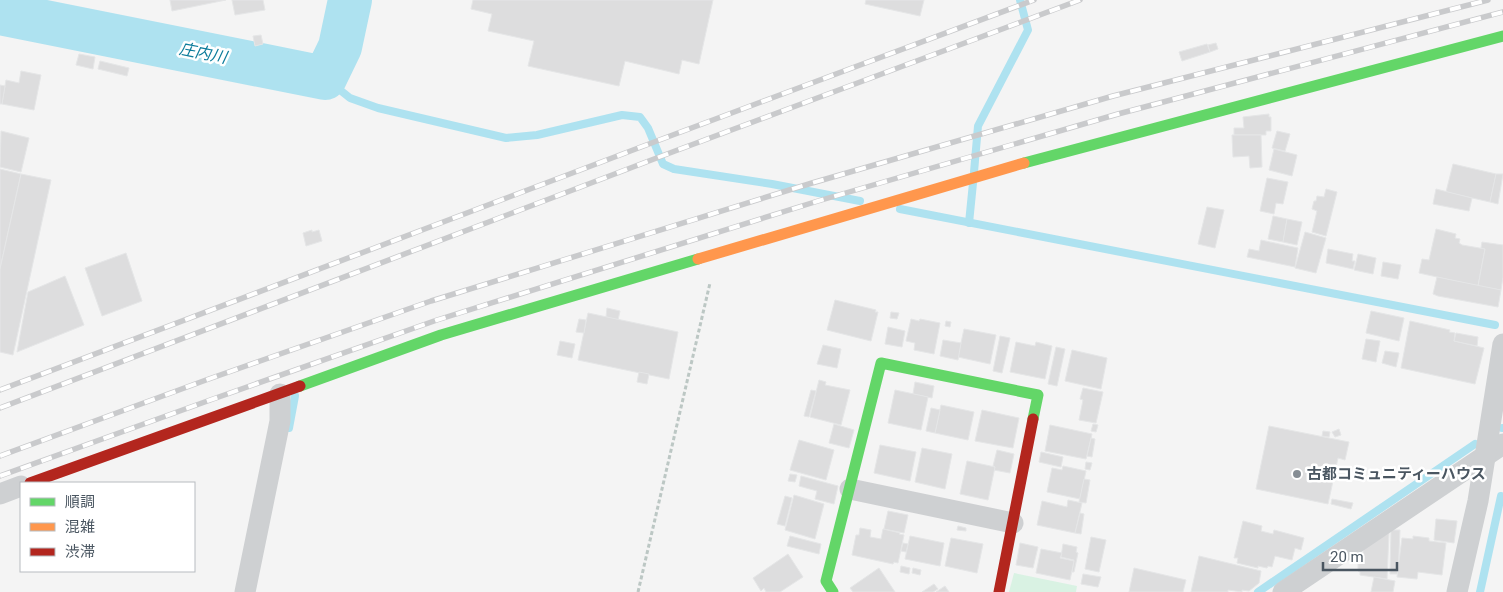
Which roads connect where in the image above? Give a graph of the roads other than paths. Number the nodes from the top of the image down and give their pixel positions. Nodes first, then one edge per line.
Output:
1 (1503, 36) edge
2 (1503, 344) edge
3 (280, 394) junction
4 (1503, 444) edge
5 (1484, 456) junction
6 (33, 482) edge
7 (20, 486) edge
8 (850, 489) junction
9 (0, 494) edge
10 (1013, 523) junction
11 (245, 592) edge
12 (834, 592) edge
13 (998, 592) edge
14 (1283, 592) edge
15 (1457, 592) edge

1 - 3 street
2 - 5 street
3 - 6 street
3 - 11 street
4 - 5 street
5 - 14 street
5 - 15 street
7 - 9 street
8 - 10 street
8 - 10 street
8 - 12 street
10 - 13 street

